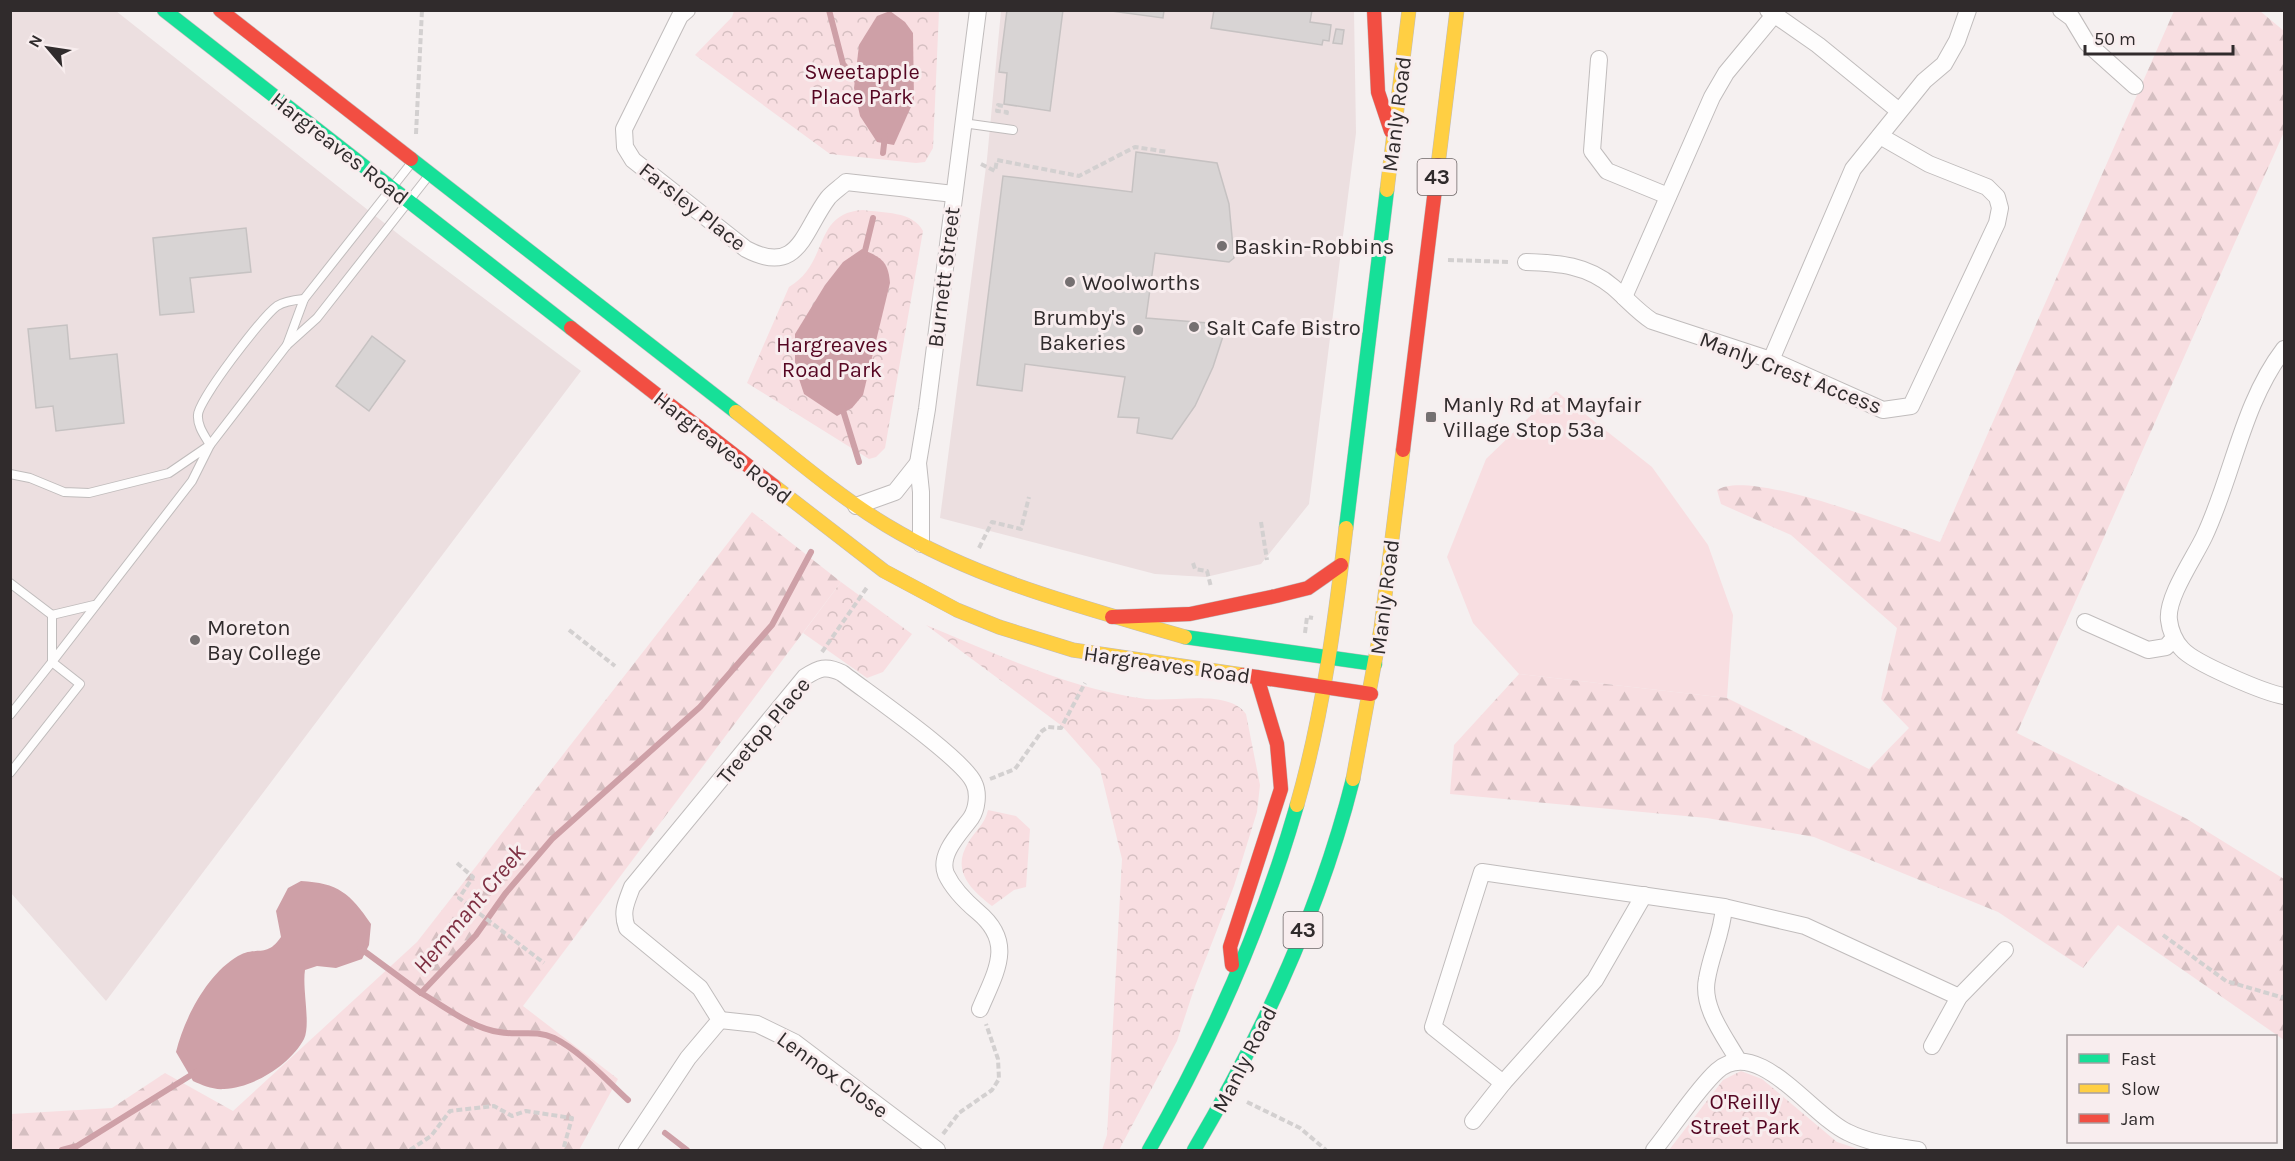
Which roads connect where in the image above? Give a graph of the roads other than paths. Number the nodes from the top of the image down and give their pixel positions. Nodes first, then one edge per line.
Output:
1 (164, 10) edge
2 (220, 10) edge
3 (687, 10) edge
4 (978, 10) edge
5 (1374, 10) edge
6 (1409, 10) edge
7 (1457, 10) edge
8 (1968, 10) edge
9 (1771, 13) edge
10 (2070, 13) edge
11 (1599, 59) dead end
12 (2135, 86) dead end
13 (1899, 111) junction
14 (963, 123) junction
15 (1013, 130) dead end
16 (1880, 136) junction
17 (1393, 137) junction
18 (413, 160) junction
19 (431, 174) junction
20 (392, 188) junction
21 (954, 194) junction
22 (1668, 196) junction
23 (409, 201) junction
24 (1526, 262) road end
25 (1624, 297) junction
26 (304, 299) junction
27 (287, 345) junction
28 (2284, 349) edge
29 (1771, 360) junction
30 (210, 445) junction
31 (918, 463) junction
32 (10, 474) edge
33 (856, 506) junction
34 (921, 544) junction
35 (1341, 565) junction
36 (10, 583) edge
37 (94, 605) junction
38 (52, 615) junction
39 (1112, 617) junction
40 (2085, 622) dead end
41 (2174, 638) junction
42 (1329, 657) junction
43 (52, 662) junction
44 (1375, 664) junction
45 (1257, 677) junction
46 (1323, 687) junction
47 (1371, 694) junction
48 (2284, 696) edge
49 (10, 715) edge
50 (10, 773) edge
51 (1644, 895) junction
52 (1724, 907) junction
53 (2005, 950) dead end
54 (1234, 983) junction
55 (1959, 997) junction
56 (980, 1009) road end
57 (720, 1020) junction
58 (1932, 1046) dead end
59 (1738, 1060) junction
60 (1503, 1083) junction
61 (1473, 1121) dead end
62 (934, 1149) edge
63 (627, 1150) edge
64 (1149, 1150) edge
65 (1194, 1150) edge
66 (1654, 1150) edge
67 (1918, 1150) edge

1 - 20 main road, Hargreaves Road
2 - 18 main road, Hargreaves Road
3 - 21 street, Farsley Place
4 - 14 street, Burnett Street
5 - 17 main road
6 - 17 main road, Manly Road / 43
7 - 44 main road, Manly Road / 43
8 - 13 street
9 - 13 street
9 - 22 street
10 - 12 street
11 - 22 street
13 - 16 street
14 - 15 lane
14 - 21 street, Burnett Street
16 - 29 street
16 - 29 street, Manly Crest Access
17 - 35 main road, Manly Road / 43
18 - 19 main road, Hargreaves Road
18 - 20 lane
19 - 23 lane
19 - 33 main road, Hargreaves Road
20 - 23 main road, Hargreaves Road
20 - 26 lane
21 - 31 street, Burnett Street
22 - 25 street
23 - 27 lane
23 - 45 main road, Hargreaves Road
24 - 25 street, Manly Crest Access
25 - 29 street, Manly Crest Access
26 - 27 lane
26 - 30 lane
27 - 30 lane
28 - 41 street
30 - 32 lane
30 - 37 lane
31 - 33 street
31 - 34 street, Burnett Street
33 - 34 main road, Hargreaves Road
34 - 39 main road, Hargreaves Road
35 - 39 main road
35 - 42 main road, Manly Road / 43
36 - 38 lane
37 - 38 lane
37 - 43 lane
38 - 43 lane
39 - 42 main road, Hargreaves Road
40 - 41 street
41 - 48 street
42 - 44 main road, Hargreaves Road
42 - 46 main road, Manly Road / 43
43 - 49 lane
43 - 50 lane
44 - 47 main road, Manly Road / 43
45 - 46 main road, Hargreaves Road
45 - 54 main road
46 - 47 main road, Hargreaves Road
46 - 54 main road, Manly Road / 43
47 - 65 main road, Manly Road / 43
51 - 52 street
51 - 60 street
51 - 60 street
52 - 55 street
52 - 59 street
53 - 55 street
54 - 64 main road, Manly Road / 43
55 - 58 street
56 - 57 street, Treetop Place
57 - 62 street, Lennox Close
57 - 63 street
59 - 66 street
59 - 67 street
60 - 61 street

